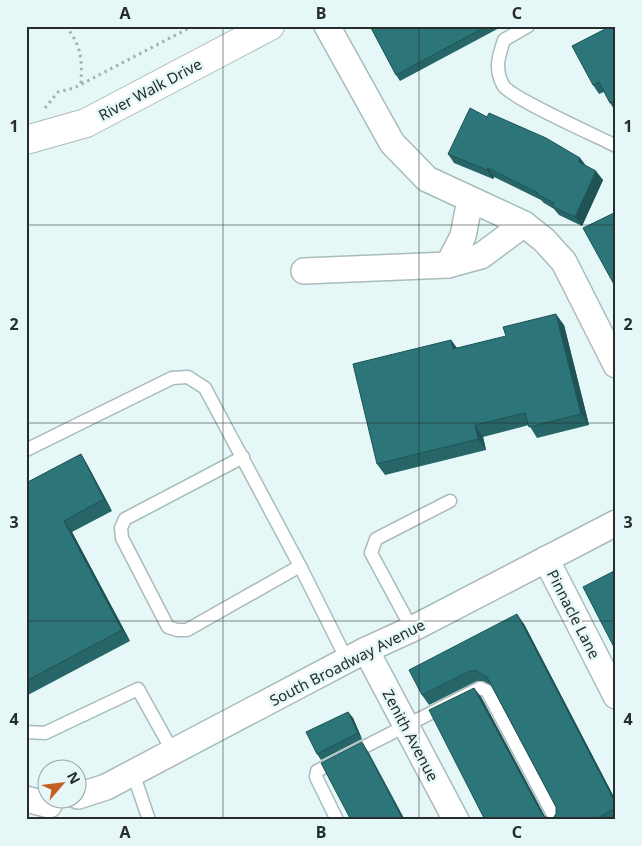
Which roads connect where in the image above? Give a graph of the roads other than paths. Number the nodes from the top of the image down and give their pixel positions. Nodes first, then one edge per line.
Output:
1 (270, 26) edge
2 (327, 26) edge
3 (528, 26) edge
4 (26, 140) edge
5 (616, 146) edge
6 (470, 200) junction
7 (524, 224) junction
8 (448, 265) junction
9 (304, 272) dead end
10 (616, 365) edge
11 (26, 450) edge
12 (243, 457) junction
13 (450, 501) dead end
14 (616, 523) edge
15 (546, 559) junction
16 (300, 566) junction
17 (412, 629) junction
18 (357, 655) junction
19 (616, 696) edge
20 (406, 726) junction
21 (26, 732) edge
22 (173, 752) junction
23 (133, 773) junction
24 (88, 793) edge
25 (149, 820) edge
26 (337, 820) edge
27 (456, 820) edge
28 (556, 820) edge

1 - 4 street, River Walk Drive
2 - 6 street
3 - 5 lane
6 - 7 street
6 - 8 street
7 - 8 street
7 - 10 street
8 - 9 street
11 - 12 lane
12 - 16 lane
12 - 16 lane
13 - 17 lane
14 - 15 street, South Broadway Avenue
15 - 17 street, South Broadway Avenue
15 - 19 street, Pinnacle Lane
16 - 18 lane
17 - 18 street, South Broadway Avenue
18 - 20 street, Zenith Avenue
18 - 22 street, South Broadway Avenue
20 - 26 lane
20 - 27 street, Zenith Avenue
20 - 28 lane
21 - 22 lane
22 - 23 street, South Broadway Avenue
23 - 24 street, South Broadway Avenue
23 - 25 lane

